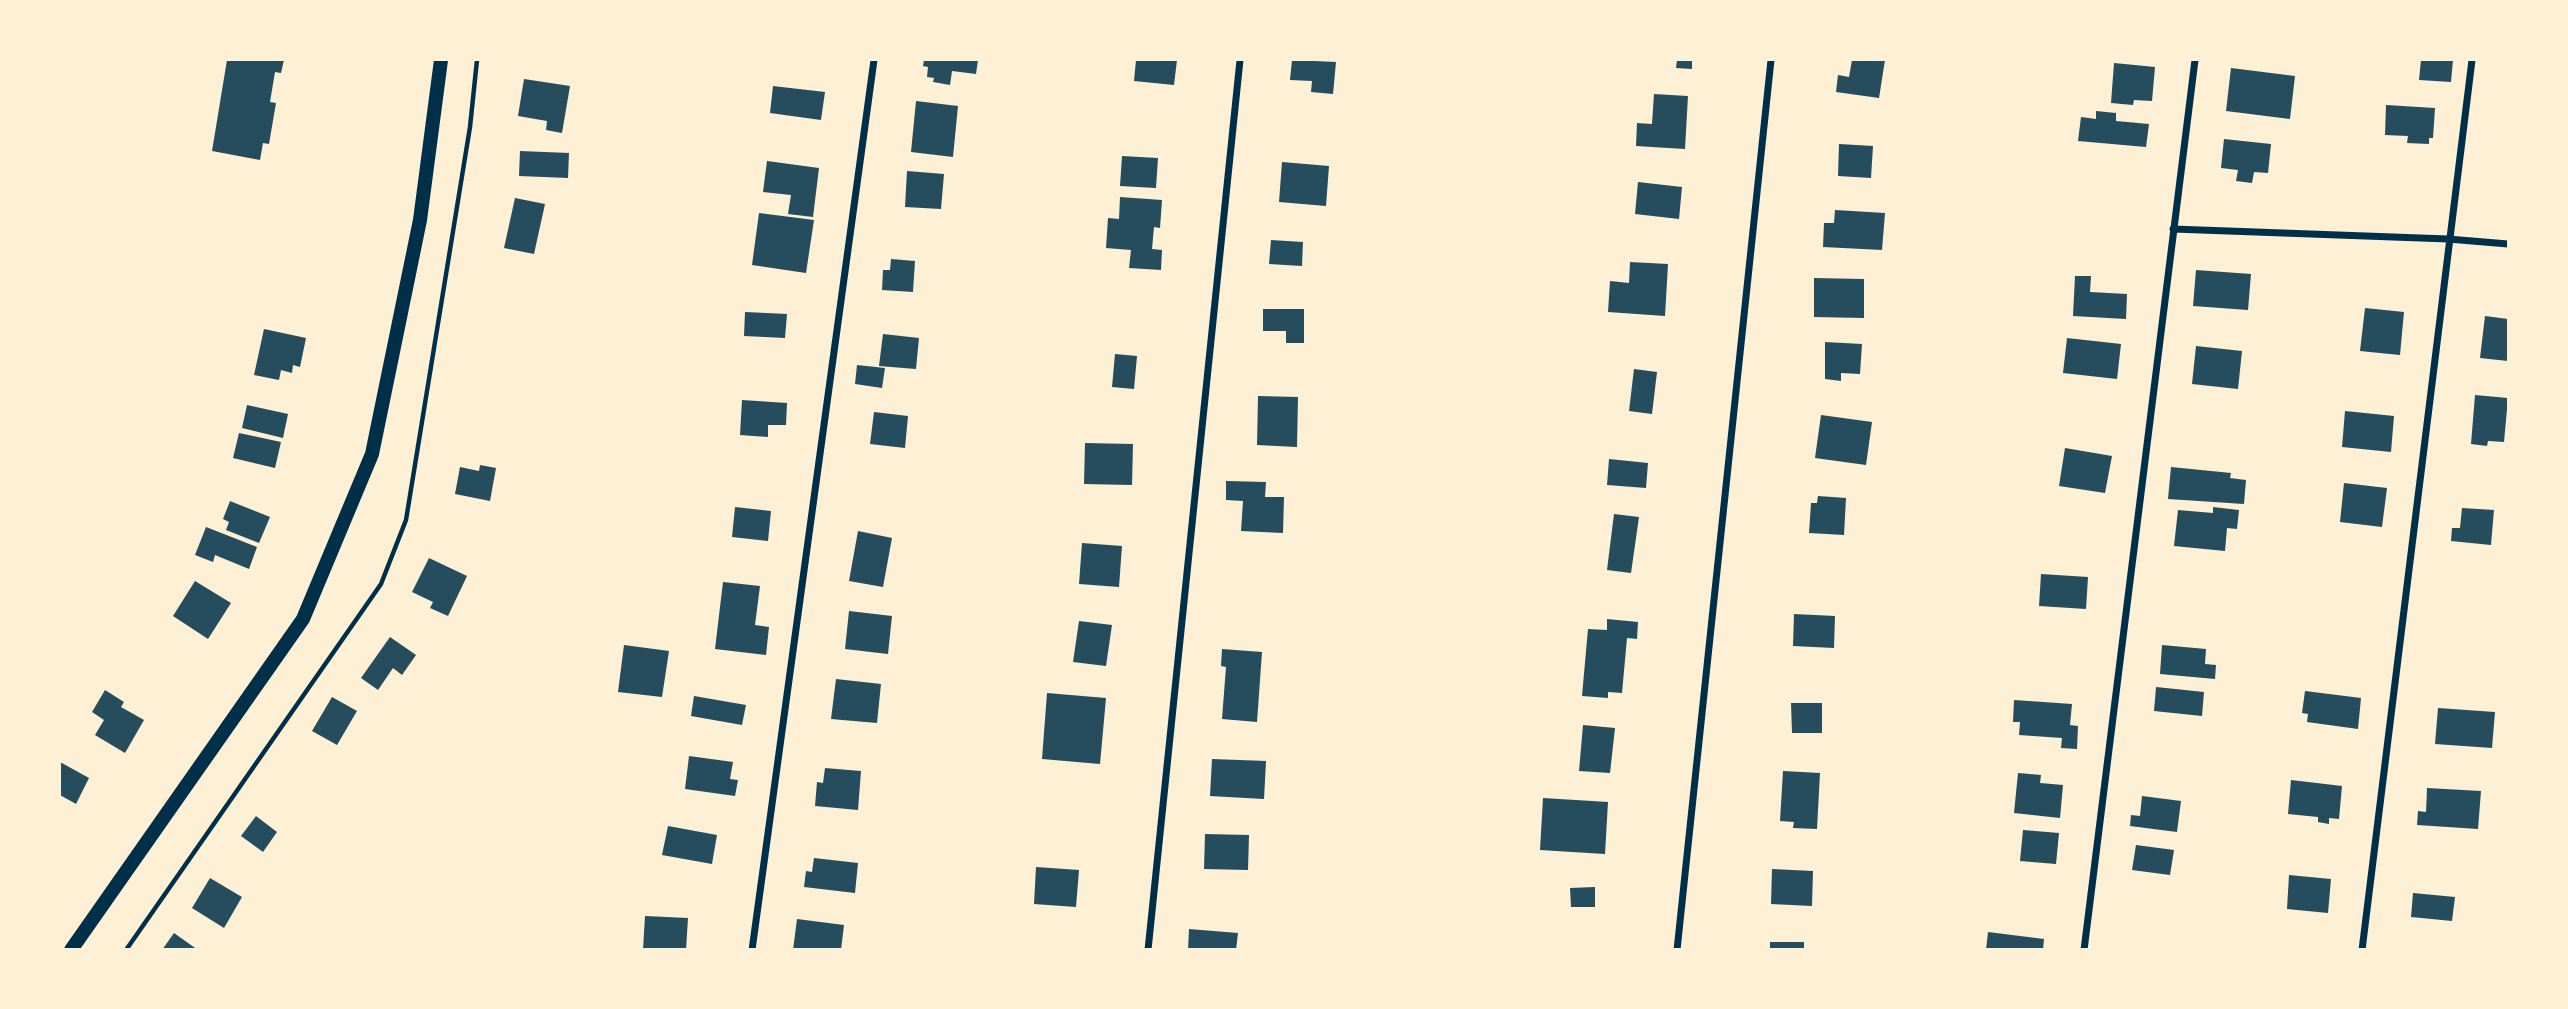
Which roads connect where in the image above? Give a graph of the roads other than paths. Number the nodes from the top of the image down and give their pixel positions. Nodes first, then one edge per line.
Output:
1 (441, 60) edge
2 (874, 60) edge
3 (1240, 60) edge
4 (1771, 60) edge
5 (2195, 60) edge
6 (2472, 60) edge
7 (2173, 229) junction
8 (2448, 239) junction
9 (2508, 244) edge
10 (71, 950) edge
11 (752, 950) edge
12 (1147, 950) edge
13 (1677, 950) edge
14 (2084, 950) edge
15 (2362, 950) edge

1 - 10 main road
2 - 11 street
3 - 12 street
4 - 13 street
5 - 7 street
6 - 8 street
7 - 8 street
7 - 14 street
8 - 9 street
8 - 15 street

